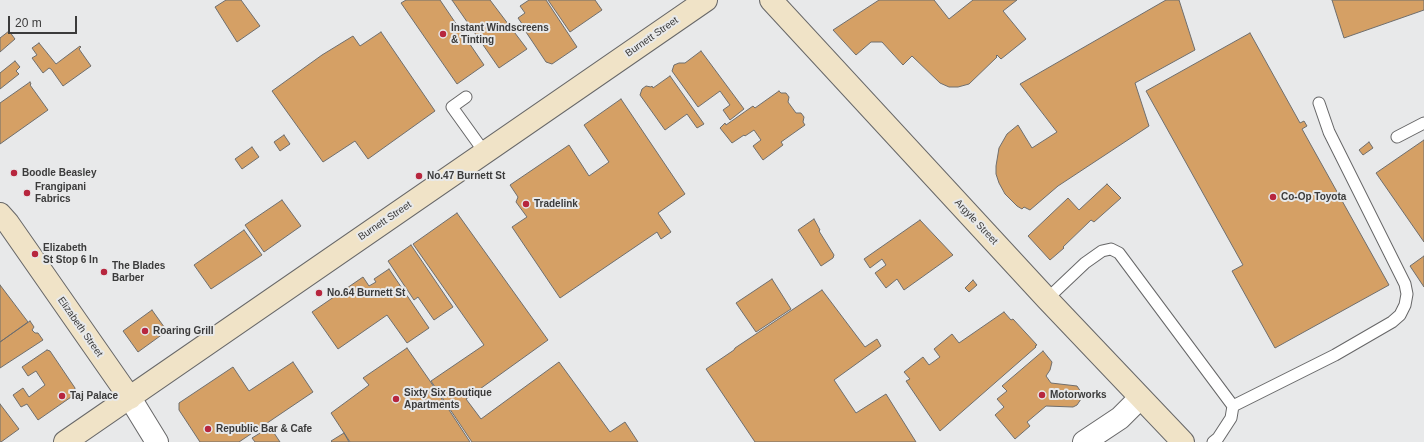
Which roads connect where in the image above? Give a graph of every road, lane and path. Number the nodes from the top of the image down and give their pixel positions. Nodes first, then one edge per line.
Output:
1 (706, 0) edge
2 (771, 0) edge
3 (466, 97) dead end
4 (1318, 103) dead end
5 (1424, 123) edge
6 (1397, 137) dead end
7 (484, 153) junction
8 (0, 214) edge
9 (1047, 298) junction
10 (130, 398) junction
11 (1140, 398) junction
12 (1233, 406) junction
13 (65, 442) edge
14 (157, 442) edge
15 (1084, 442) edge
16 (1183, 442) edge
17 (1213, 442) edge

1 - 7 main road, Burnett Street
2 - 9 main road, Argyle Street
3 - 7 lane
4 - 12 lane
5 - 6 lane
7 - 10 main road, Burnett Street
8 - 10 main road, Elizabeth Street
9 - 11 main road, Argyle Street
9 - 12 lane
10 - 13 main road, Burnett Street
10 - 14 street, Elizabeth Street
11 - 15 street
11 - 16 main road, Argyle Street
12 - 17 lane

